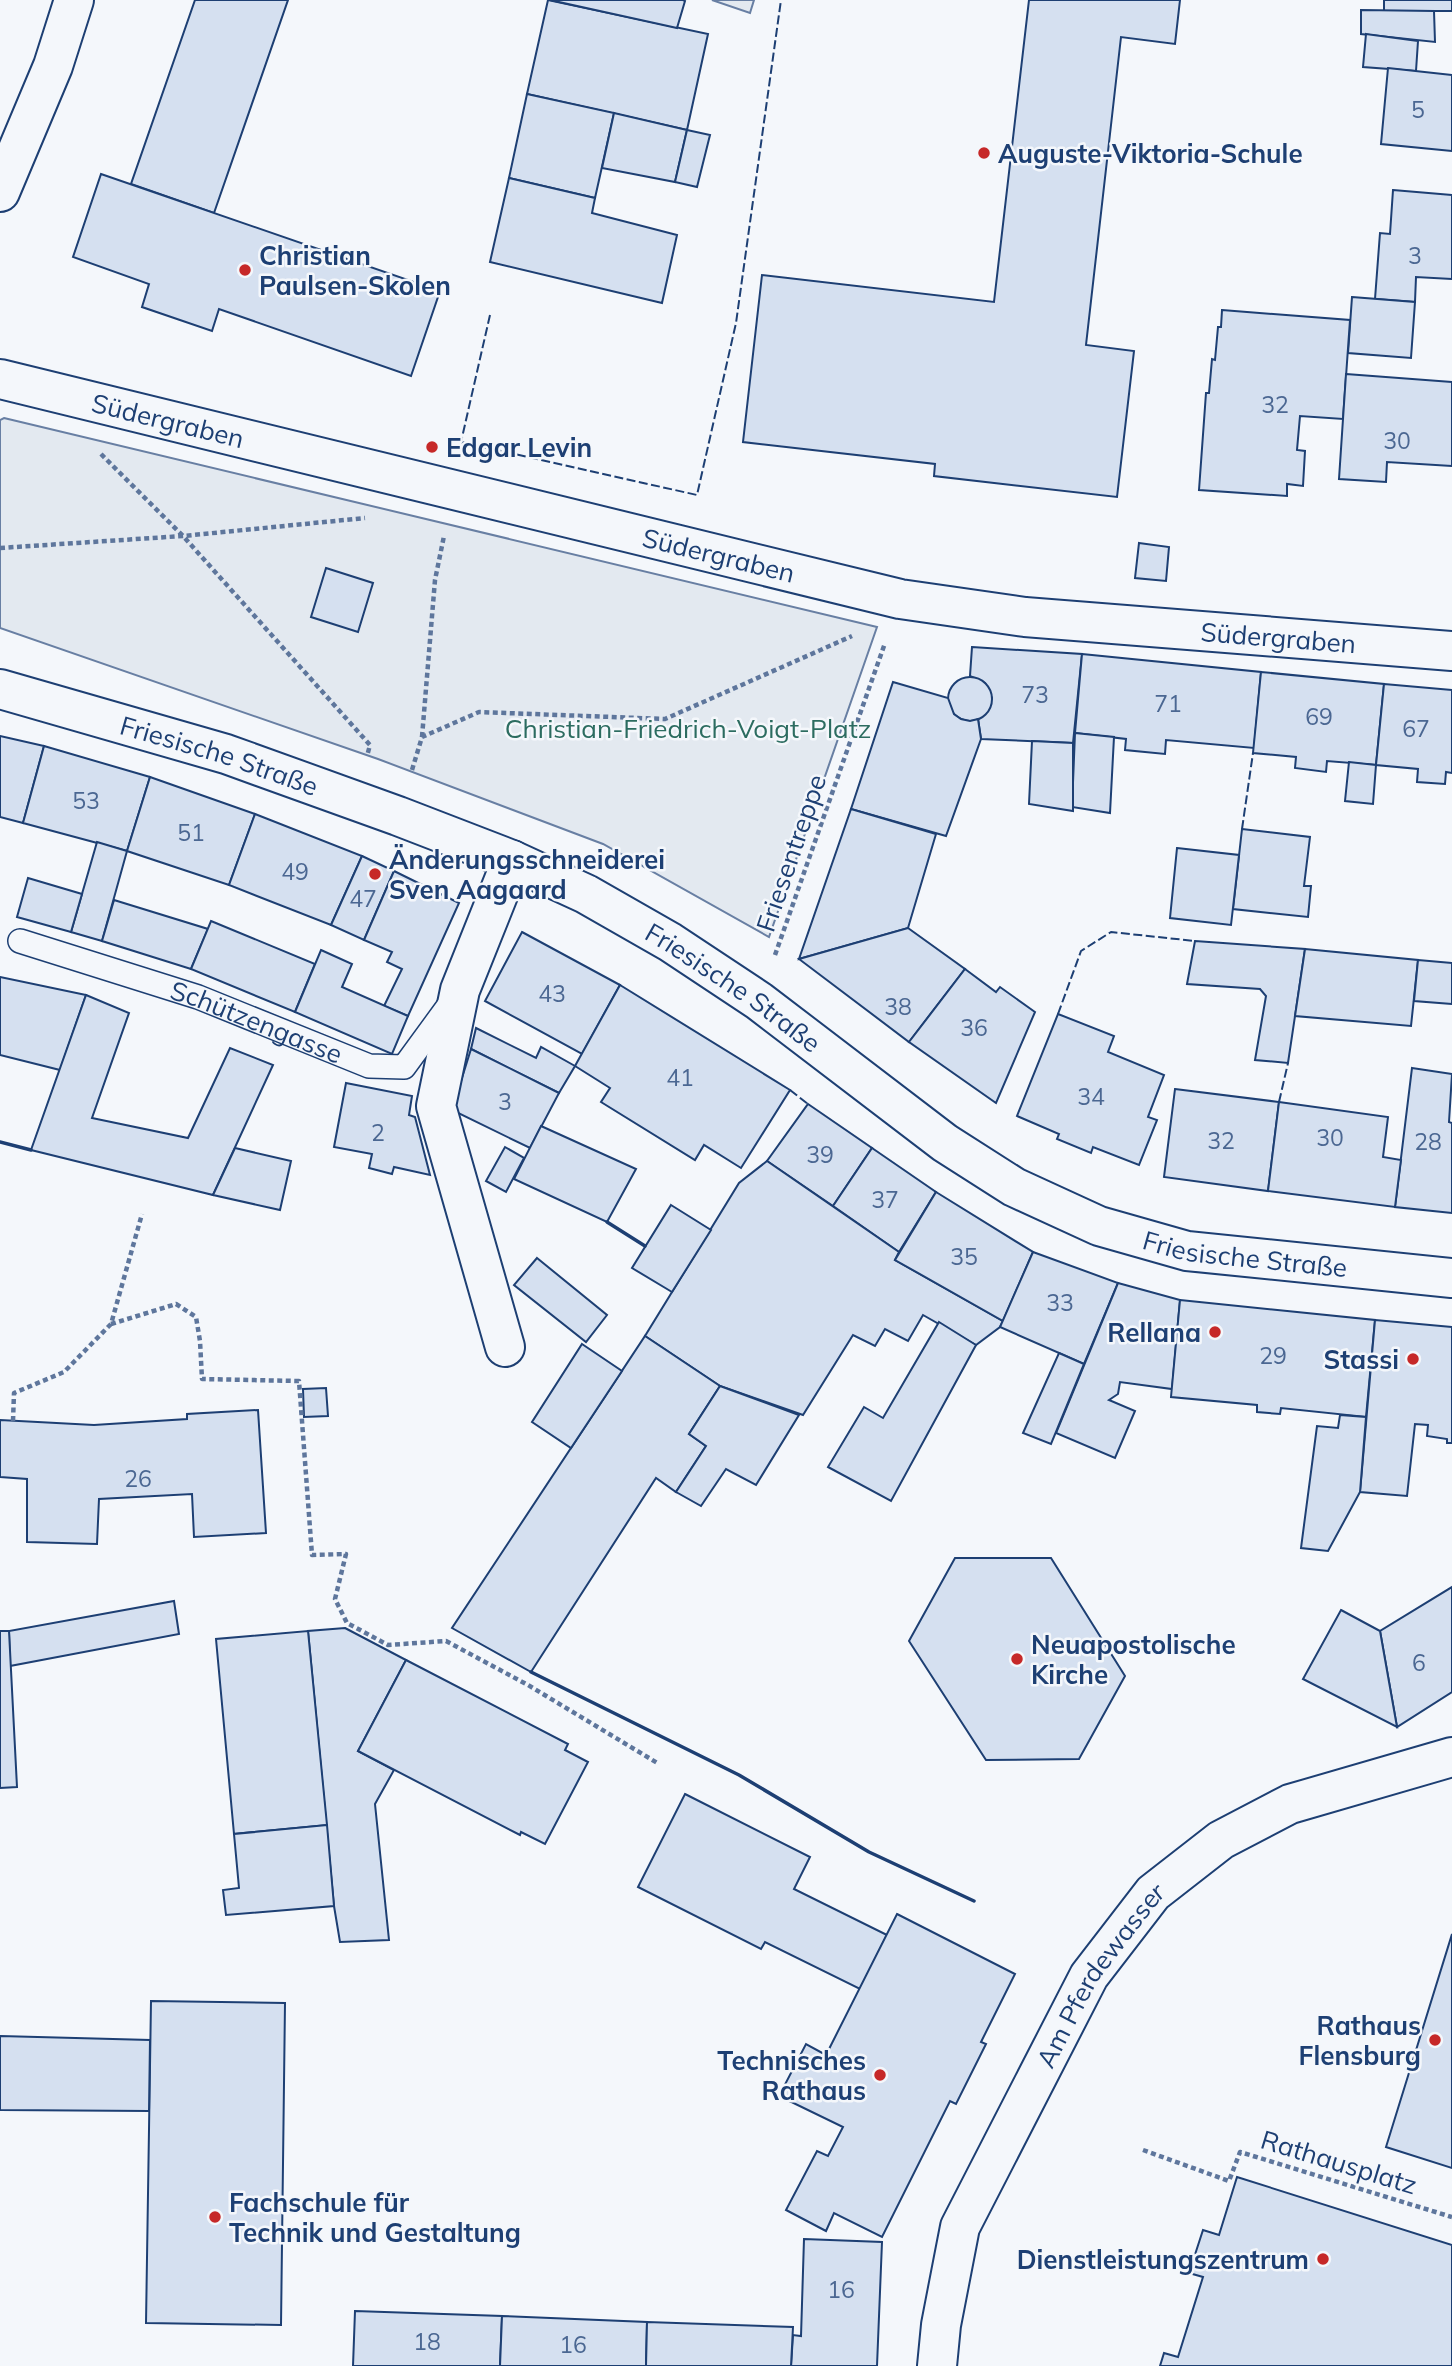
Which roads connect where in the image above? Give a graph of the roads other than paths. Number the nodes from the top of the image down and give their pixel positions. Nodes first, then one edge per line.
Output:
1 (74, 0) edge
2 (0, 192) edge
3 (0, 379) edge
4 (1452, 652) edge
5 (0, 689) edge
6 (512, 860) junction
7 (20, 941) dead end
8 (460, 990) junction
9 (1452, 1278) edge
10 (505, 1347) dead end
11 (1452, 1757) edge
12 (937, 2366) edge

1 - 2 street
3 - 4 street, Südergraben
5 - 6 street, Friesische Straße
6 - 8 street, Schützengasse
6 - 9 street, Friesische Straße
7 - 8 lane, Schützengasse
8 - 10 street, Schützengasse
11 - 12 street, Am Pferdewasser

